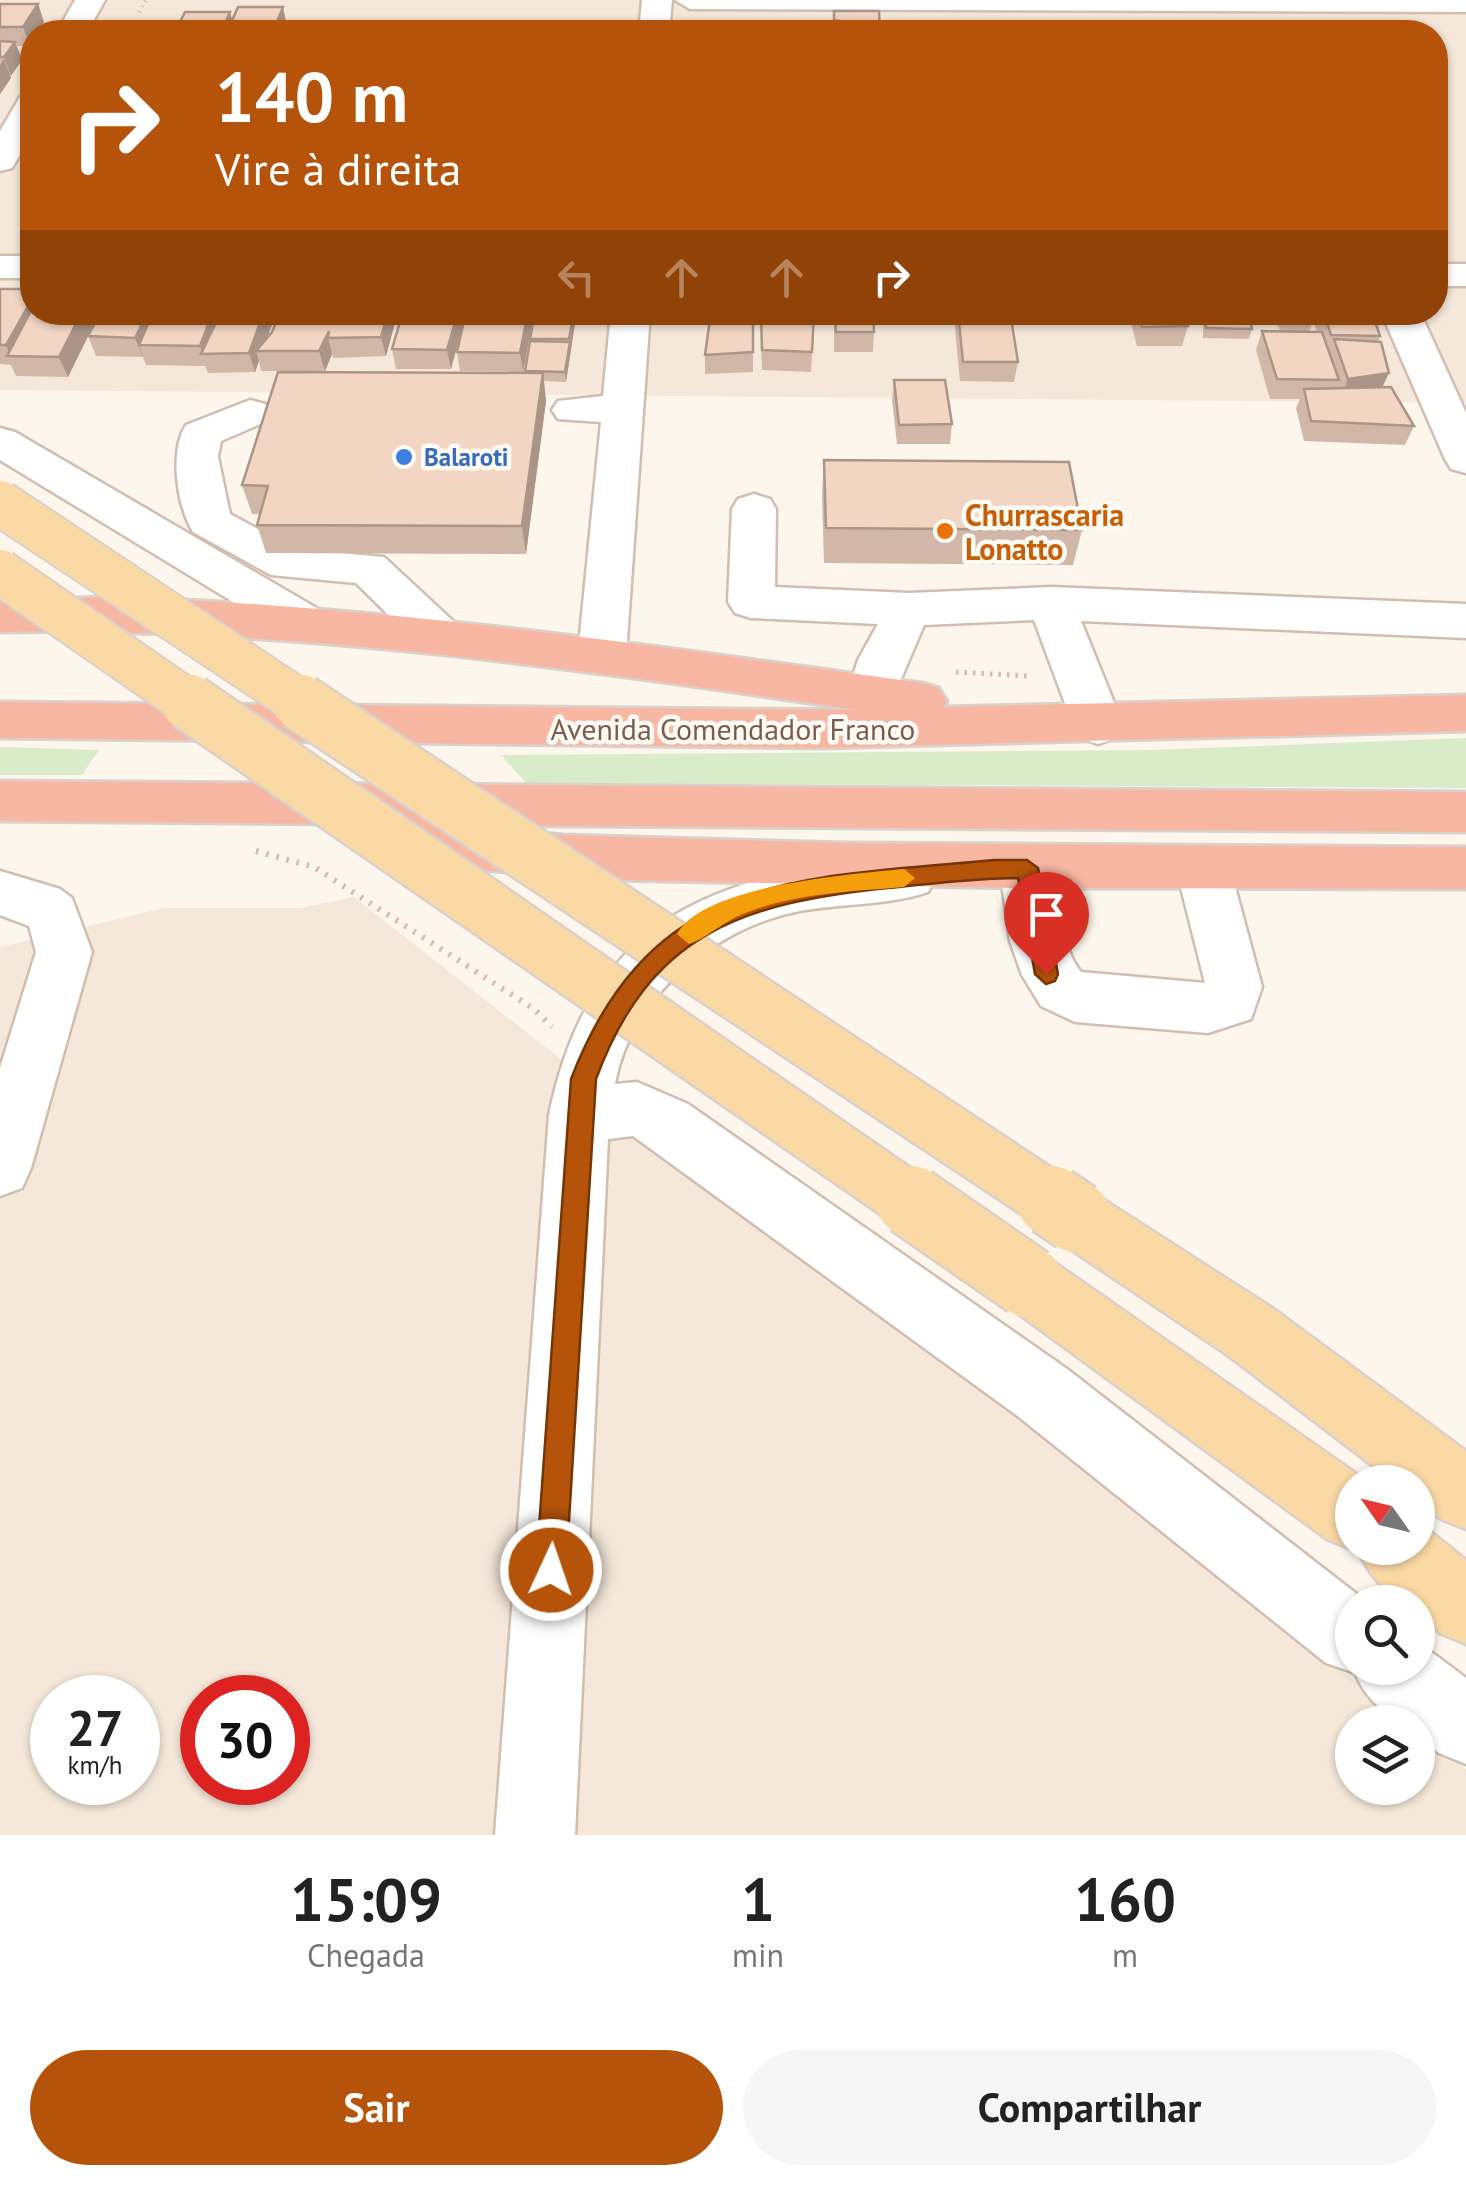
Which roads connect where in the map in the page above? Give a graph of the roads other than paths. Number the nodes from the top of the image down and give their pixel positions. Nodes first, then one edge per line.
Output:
1 (690, 0) edge
2 (1263, 1) edge
3 (1466, 3) edge
4 (20, 125) edge
5 (0, 161) edge
6 (629, 325) edge
7 (1406, 325) edge
8 (622, 408) junction
9 (573, 410) dead end
10 (250, 413) dead end
11 (0, 441) edge
12 (1466, 459) edge
13 (0, 502) edge
14 (754, 509) dead end
15 (0, 572) edge
16 (1052, 602) junction
17 (909, 609) junction
18 (0, 616) edge
19 (1466, 620) edge
20 (302, 622) junction
21 (436, 634) junction
22 (602, 655) junction
23 (872, 694) junction
24 (1466, 713) edge
25 (0, 720) edge
26 (1098, 725) junction
27 (0, 802) edge
28 (294, 803) junction
29 (1466, 812) edge
30 (1203, 868) junction
31 (1466, 868) edge
32 (1010, 869) junction
33 (0, 892) edge
34 (614, 1010) junction
35 (579, 1115) junction
36 (0, 1168) edge
37 (1252, 1332) junction
38 (1466, 1460) edge
39 (1466, 1494) edge
40 (1335, 1502) edge
41 (1414, 1565) edge
42 (1466, 1607) edge
43 (1335, 1624) edge
44 (1413, 1685) edge
45 (1466, 1726) edge
46 (535, 1835) edge

1 - 2 street
2 - 3 street
4 - 5 street
6 - 8 street
7 - 12 street
8 - 9 street
8 - 22 street
10 - 21 street
11 - 20 street
13 - 37 main road, bridge
14 - 17 street
15 - 40 main road, bridge
16 - 17 street
16 - 19 street
16 - 26 street
17 - 23 street
18 - 20 highway
20 - 21 highway
21 - 22 highway
22 - 23 highway
23 - 26 highway
24 - 26 highway, Avenida Comendador Franco
25 - 26 highway, Avenida Comendador Franco
27 - 28 highway
28 - 29 highway
28 - 32 highway
28 - 34 highway
30 - 31 highway
30 - 32 highway
30 - 32 street
32 - 34 street
33 - 36 street
34 - 35 street
35 - 43 street
35 - 46 street
37 - 38 street
37 - 39 main road
41 - 42 main road
44 - 45 street

